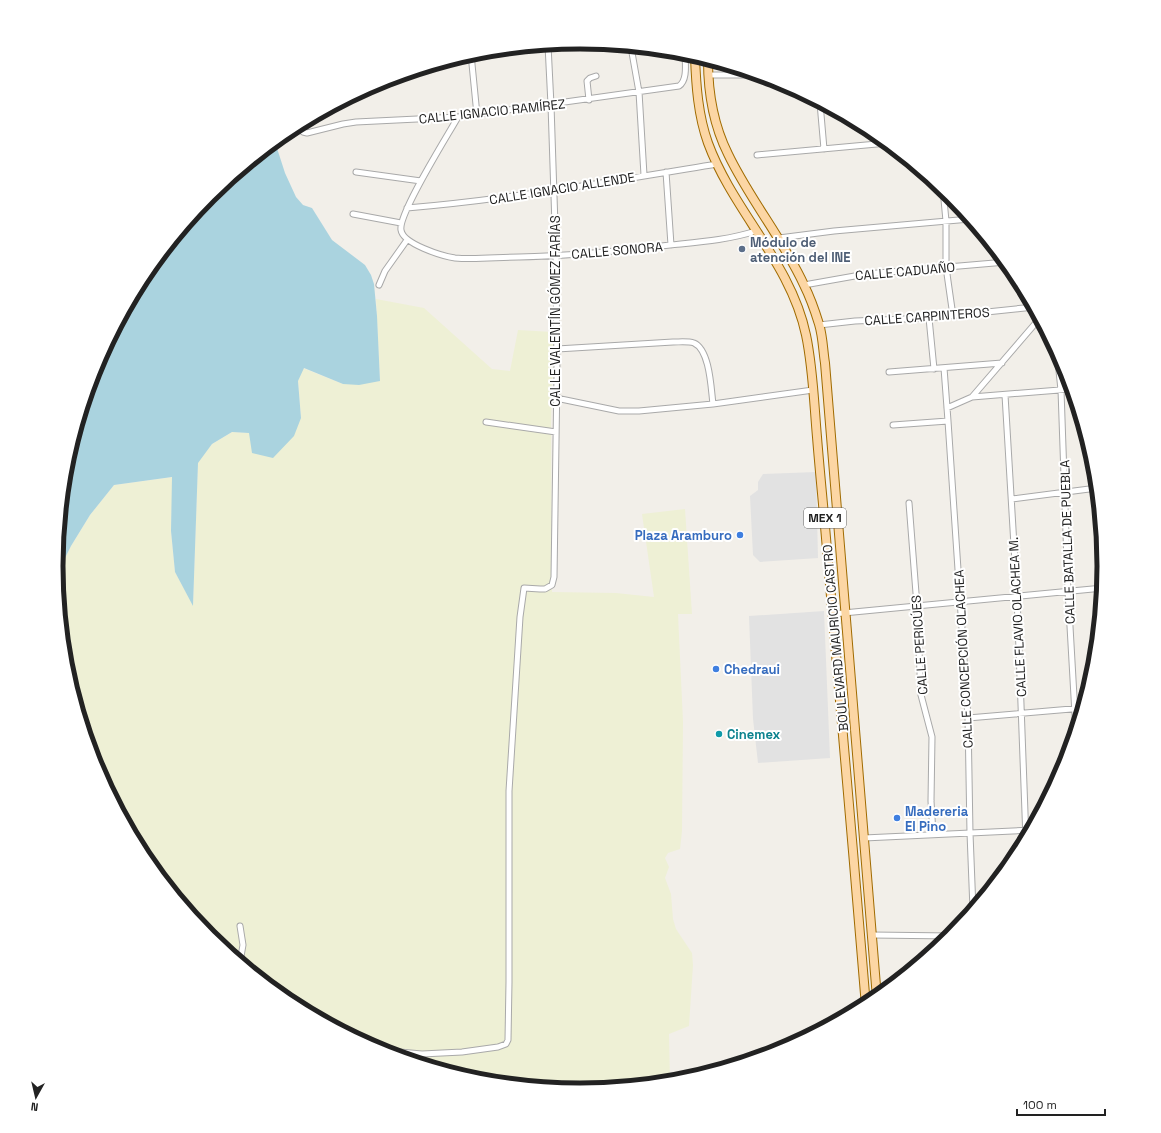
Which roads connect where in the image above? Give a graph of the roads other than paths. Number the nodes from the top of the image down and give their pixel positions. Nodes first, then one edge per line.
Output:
1 (548, 50) edge
2 (632, 52) edge
3 (685, 60) edge
4 (472, 61) edge
5 (695, 62) edge
6 (708, 66) edge
7 (708, 75) junction
8 (743, 75) edge
9 (596, 76) dead end
10 (639, 92) junction
11 (589, 100) junction
12 (551, 105) junction
13 (820, 108) edge
14 (477, 115) junction
15 (458, 118) junction
16 (302, 131) edge
17 (879, 144) edge
18 (824, 149) junction
19 (757, 155) dead end
20 (717, 164) junction
21 (356, 172) dead end
22 (666, 172) junction
23 (644, 175) junction
24 (421, 181) junction
25 (553, 190) junction
26 (944, 199) edge
27 (407, 208) junction
28 (353, 214) dead end
29 (964, 219) edge
30 (946, 221) junction
31 (401, 223) junction
32 (756, 231) junction
33 (778, 238) junction
34 (407, 240) junction
35 (671, 245) junction
36 (556, 256) junction
37 (999, 263) edge
38 (946, 267) junction
39 (804, 284) junction
40 (380, 285) dead end
41 (1029, 308) edge
42 (953, 316) junction
43 (929, 318) junction
44 (1036, 322) edge
45 (819, 325) junction
46 (557, 349) junction
47 (1002, 363) junction
48 (1059, 367) edge
49 (944, 368) junction
50 (934, 369) junction
51 (889, 372) dead end
52 (1067, 389) edge
53 (814, 390) junction
54 (1061, 390) junction
55 (1006, 395) junction
56 (556, 398) junction
57 (972, 398) junction
58 (713, 404) junction
59 (947, 408) junction
60 (815, 415) junction
61 (948, 421) junction
62 (486, 422) dead end
63 (893, 425) dead end
64 (556, 432) junction
65 (832, 438) junction
66 (1092, 489) edge
67 (1065, 492) junction
68 (1012, 498) junction
69 (909, 503) dead end
70 (1097, 588) edge
71 (1068, 591) junction
72 (1017, 596) junction
73 (960, 602) junction
74 (917, 606) junction
75 (846, 613) junction
76 (833, 614) junction
77 (1074, 708) junction
78 (1078, 708) edge
79 (1022, 713) junction
80 (968, 718) junction
81 (1075, 719) edge
82 (1029, 825) edge
83 (1026, 830) edge
84 (970, 833) junction
85 (932, 834) junction
86 (864, 838) junction
87 (974, 903) edge
88 (240, 926) dead end
89 (872, 935) junction
90 (942, 936) edge
91 (241, 957) edge
92 (876, 991) edge
93 (865, 999) edge
94 (401, 1052) edge

1 - 12 street, CALLE VALENTÍN GÓMEZ FARÍAS
2 - 10 street
3 - 10 street, CALLE IGNACIO RAMÍREZ
4 - 14 street
5 - 20 main road, BOULEVARD MAURICIO CASTRO / MEX 1
6 - 7 main road, BOULEVARD MAURICIO CASTRO / MEX 1
7 - 8 street
7 - 33 main road, BOULEVARD MAURICIO CASTRO / MEX 1
9 - 11 street
10 - 11 street, CALLE IGNACIO RAMÍREZ
10 - 23 street
11 - 12 street, CALLE IGNACIO RAMÍREZ
12 - 14 street, CALLE IGNACIO RAMÍREZ
12 - 25 street, CALLE VALENTÍN GÓMEZ FARÍAS
13 - 18 street
14 - 15 street, CALLE IGNACIO RAMÍREZ
15 - 16 street, CALLE IGNACIO RAMÍREZ
15 - 24 street
17 - 18 street
18 - 19 street
20 - 22 street, CALLE IGNACIO ALLENDE
20 - 32 main road, BOULEVARD MAURICIO CASTRO / MEX 1
21 - 24 street
22 - 23 street, CALLE IGNACIO ALLENDE
22 - 35 street
23 - 25 street, CALLE IGNACIO ALLENDE
24 - 27 street
25 - 27 street, CALLE IGNACIO ALLENDE
25 - 36 street, CALLE VALENTÍN GÓMEZ FARÍAS
26 - 30 street
27 - 31 street
28 - 31 street
29 - 30 street
30 - 33 street
30 - 38 street
31 - 34 street
32 - 35 street, CALLE SONORA
32 - 53 main road, BOULEVARD MAURICIO CASTRO / MEX 1
33 - 39 main road, BOULEVARD MAURICIO CASTRO / MEX 1
34 - 36 street, CALLE SONORA
34 - 40 street
35 - 36 street, CALLE SONORA
36 - 46 street, CALLE VALENTÍN GÓMEZ FARÍAS
37 - 38 street, CALLE CADUAÑO
38 - 39 street, CALLE CADUAÑO
38 - 42 street
39 - 45 main road, BOULEVARD MAURICIO CASTRO / MEX 1
41 - 42 street, CALLE CARPINTEROS
42 - 43 street, CALLE CARPINTEROS
43 - 45 street, CALLE CARPINTEROS
43 - 50 street
44 - 47 street
45 - 65 main road, BOULEVARD MAURICIO CASTRO / MEX 1
46 - 56 street, CALLE VALENTÍN GÓMEZ FARÍAS
46 - 58 street
47 - 49 street
47 - 57 street
48 - 54 street, CALLE BATALLA DE PUEBLA
49 - 50 street
49 - 59 street, CALLE CONCEPCIÓN OLACHEA
50 - 51 street
52 - 54 street
53 - 58 street
53 - 60 main road, BOULEVARD MAURICIO CASTRO / MEX 1
54 - 55 street
54 - 67 street, CALLE BATALLA DE PUEBLA
55 - 57 street
55 - 68 street, CALLE FLAVIO OLACHEA M.
56 - 58 street
56 - 64 street, CALLE VALENTÍN GÓMEZ FARÍAS
57 - 59 street
59 - 61 street, CALLE CONCEPCIÓN OLACHEA
60 - 65 main road
60 - 76 main road, BOULEVARD MAURICIO CASTRO / MEX 1
61 - 63 street
61 - 73 street, CALLE CONCEPCIÓN OLACHEA
62 - 64 street
64 - 94 street, CALLE VALENTÍN GÓMEZ FARÍAS
65 - 75 main road, BOULEVARD MAURICIO CASTRO / MEX 1
66 - 67 street
67 - 68 street
67 - 71 street, CALLE BATALLA DE PUEBLA
68 - 72 street, CALLE FLAVIO OLACHEA M.
69 - 74 street, CALLE PERICÚES
70 - 71 street
71 - 72 street
71 - 77 street, CALLE BATALLA DE PUEBLA
72 - 73 street
72 - 79 street, CALLE FLAVIO OLACHEA M.
73 - 74 street
73 - 80 street, CALLE CONCEPCIÓN OLACHEA
74 - 75 street
74 - 85 street, CALLE PERICÚES
75 - 76 street
75 - 86 main road, BOULEVARD MAURICIO CASTRO / MEX 1
76 - 93 main road, BOULEVARD MAURICIO CASTRO / MEX 1
77 - 78 street
77 - 79 street
77 - 81 street, CALLE BATALLA DE PUEBLA
79 - 80 street
79 - 82 street, CALLE FLAVIO OLACHEA M.
80 - 84 street, CALLE CONCEPCIÓN OLACHEA
83 - 84 street
84 - 85 street
84 - 87 street, CALLE CONCEPCIÓN OLACHEA
85 - 86 street
86 - 89 main road, BOULEVARD MAURICIO CASTRO / MEX 1
88 - 91 street
89 - 90 street
89 - 92 main road, BOULEVARD MAURICIO CASTRO / MEX 1

